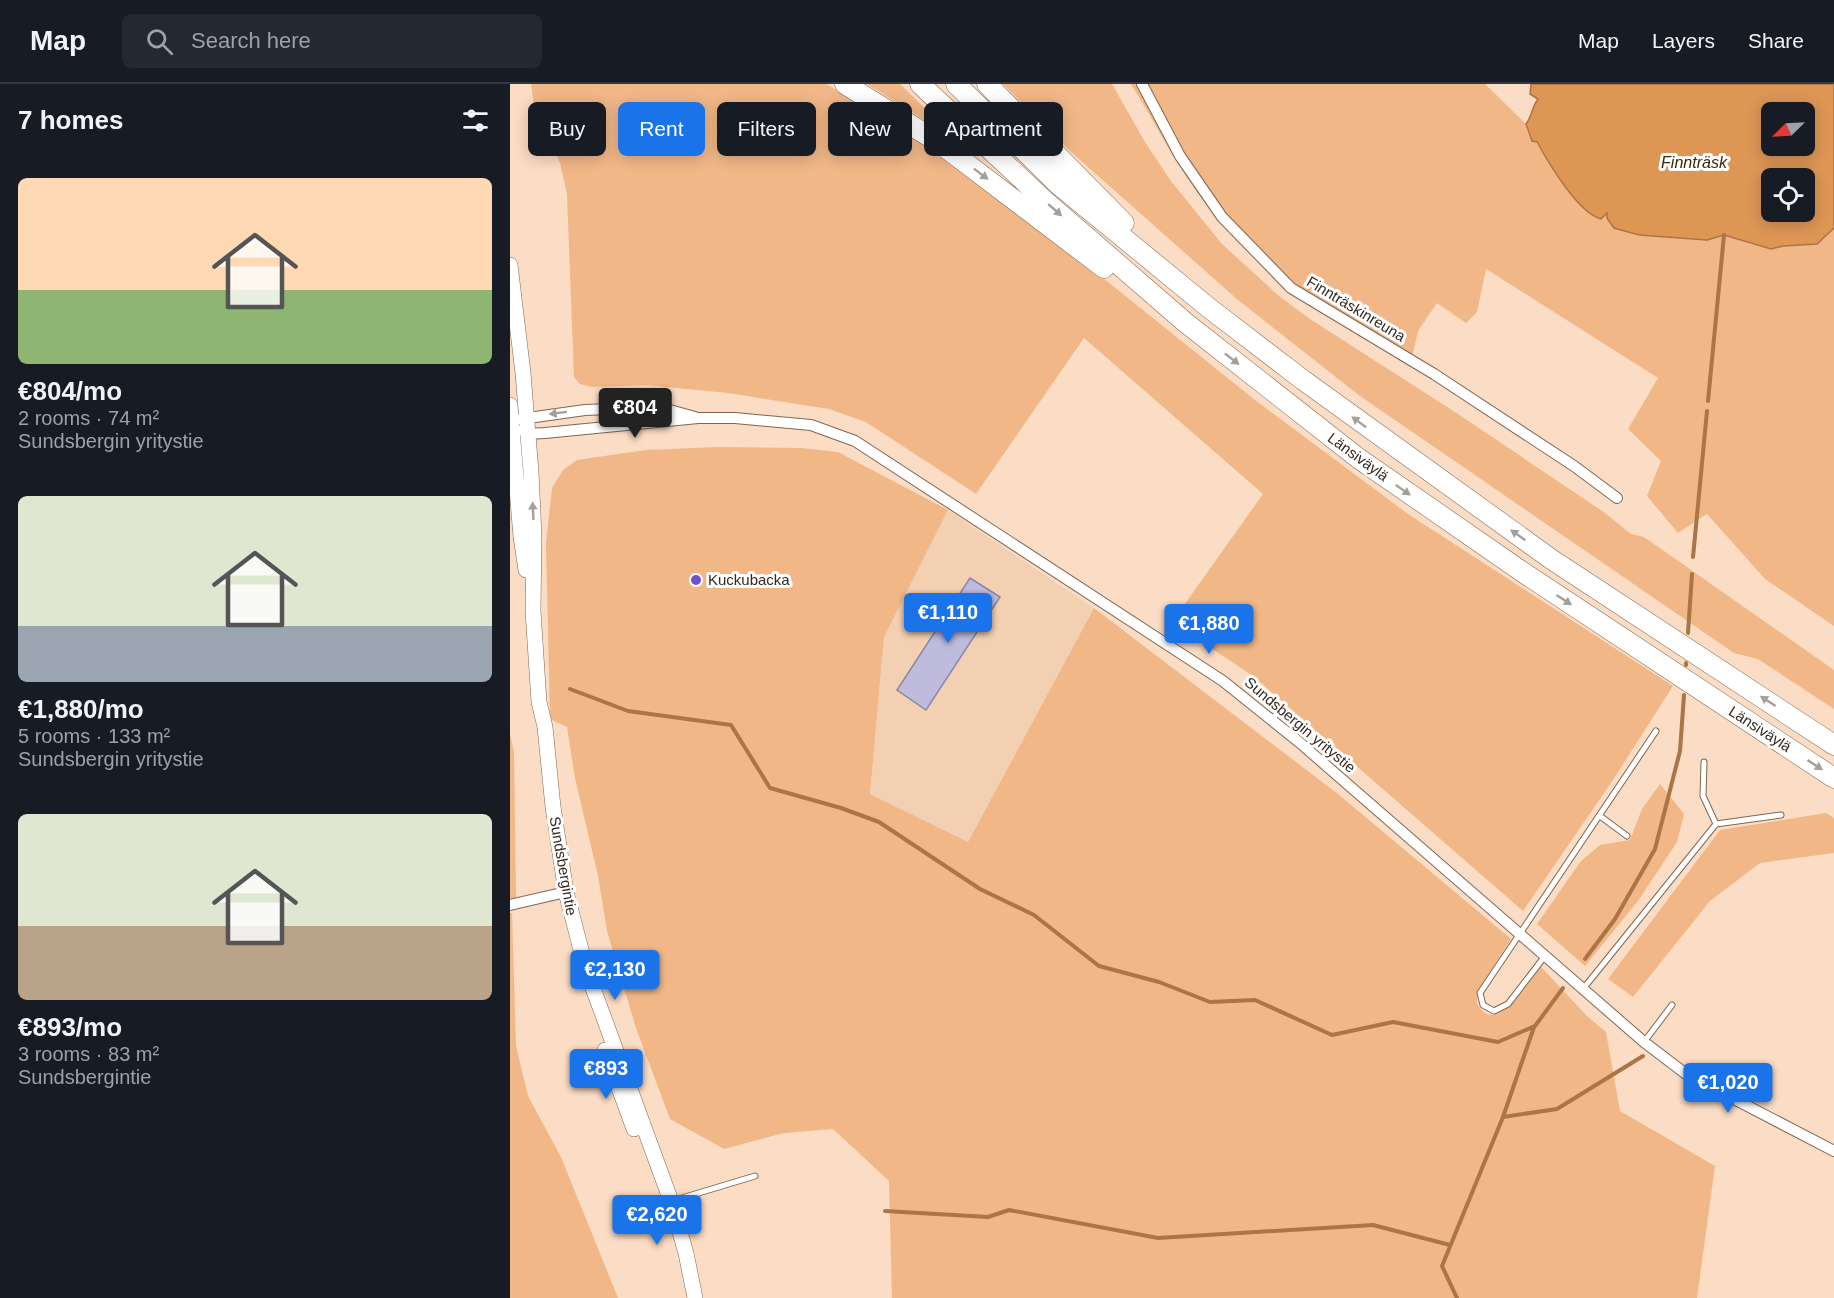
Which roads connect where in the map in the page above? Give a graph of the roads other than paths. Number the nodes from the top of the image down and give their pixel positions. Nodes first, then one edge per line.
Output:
1 (844, 84) edge
2 (920, 84) edge
3 (956, 84) edge
4 (987, 84) edge
5 (1142, 84) edge
6 (510, 265) edge
7 (1209, 308) junction
8 (1186, 323) junction
9 (510, 405) edge
10 (526, 417) junction
11 (698, 418) junction
12 (512, 423) junction
13 (527, 434) junction
14 (1617, 498) dead end
15 (533, 611) junction
16 (1282, 706) dead end
17 (1272, 720) junction
18 (1656, 731) dead end
19 (1834, 745) edge
20 (1704, 762) dead end
21 (1834, 778) edge
22 (1781, 815) dead end
23 (1600, 816) junction
24 (1716, 824) junction
25 (1627, 837) dead end
26 (561, 893) junction
27 (510, 904) edge
28 (1520, 934) junction
29 (1545, 956) junction
30 (1583, 989) junction
31 (1672, 1005) dead end
32 (1644, 1042) junction
33 (1834, 1151) edge
34 (755, 1176) dead end
35 (666, 1203) junction
36 (685, 1298) edge
37 (695, 1298) edge

1 -> 8 highway
2 -> 8 highway, Länsiväylä
3 - 7 highway, Länsiväylä
4 - 7 highway
5 - 14 street, Finnträskinreuna
6 - 10 main road, Sundsbergintie
19 -> 7 highway, Länsiväylä
8 -> 21 highway, Länsiväylä
9 - 12 main road, Sundsbergintie
11 -> 10 street, Sundsbergin yritystie
10 - 12 street, Sundsbergin yritystie
10 - 13 main road, Sundsbergintie
11 - 13 street, Sundsbergin yritystie
11 - 17 street, Sundsbergin yritystie
12 - 13 street
12 - 15 main road, Sundsbergintie
15 -> 13 main road, Sundsbergintie
15 - 26 main road, Sundsbergintie
16 - 17 lane
17 - 28 street, Sundsbergin yritystie
18 - 23 lane
20 - 24 lane
22 - 24 lane
23 - 25 lane
23 - 28 lane
24 - 30 lane
26 - 27 street
26 - 35 main road, Sundsbergintie
28 - 29 street, Sundsbergin yritystie
28 - 29 lane
29 - 30 street, Sundsbergin yritystie
30 - 32 street, Sundsbergin yritystie
31 - 32 lane
32 - 33 street, Sundsbergin yritystie
34 - 35 lane
35 - 36 main road, Sundsbergintie
35 - 37 main road, Sundsbergintie

